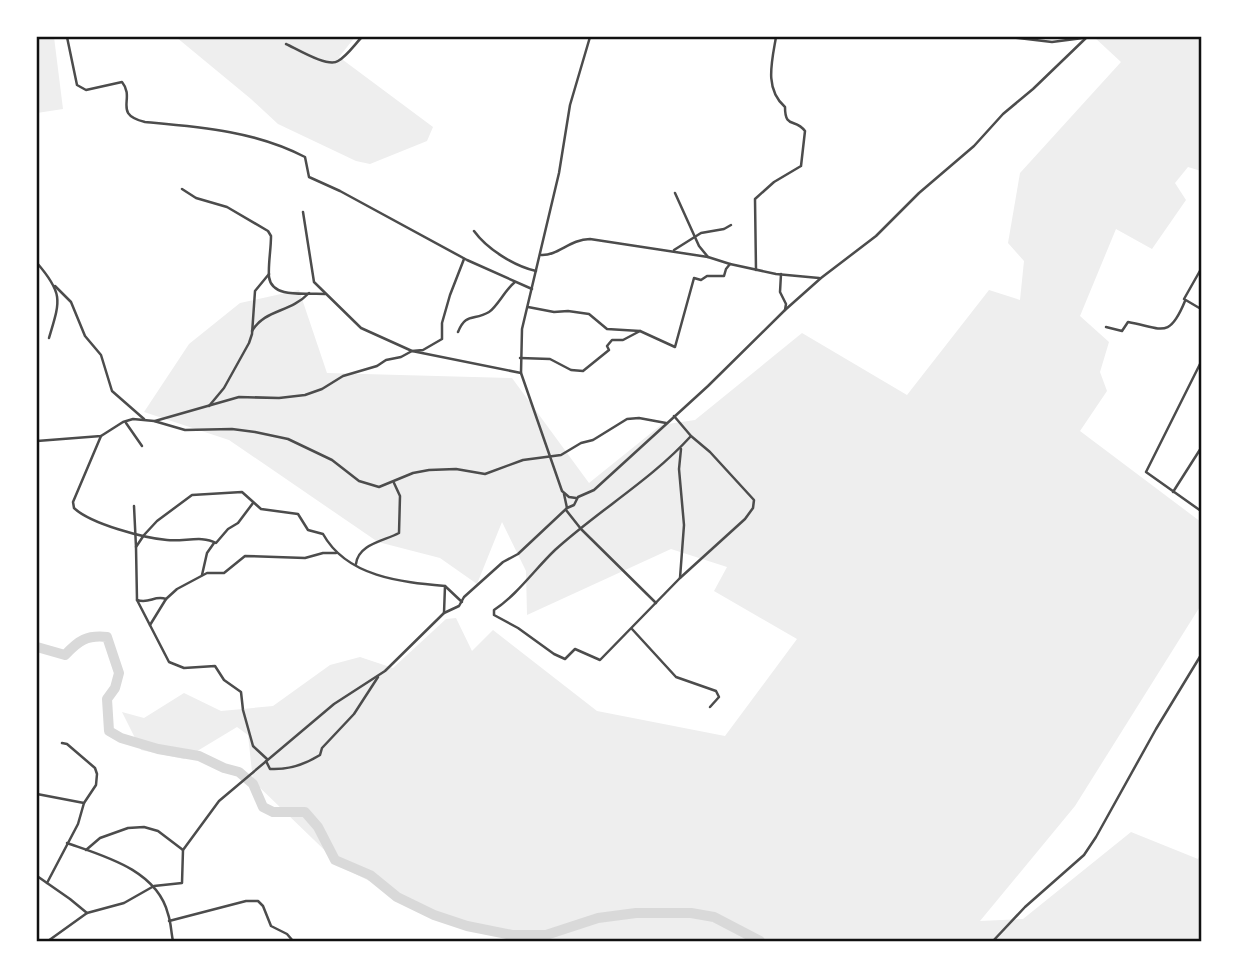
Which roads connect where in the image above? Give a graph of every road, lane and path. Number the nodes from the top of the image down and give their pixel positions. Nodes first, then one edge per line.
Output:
1 (67, 37) edge
2 (362, 37) edge
3 (590, 37) edge
4 (776, 37) edge
5 (1010, 37) edge
6 (1086, 37) edge
7 (286, 44) dead end
8 (182, 189) dead end
9 (675, 193) dead end
10 (303, 212) dead end
11 (731, 225) dead end
12 (474, 231) dead end
13 (694, 237) junction
14 (670, 251) junction
15 (540, 255) junction
16 (708, 257) junction
17 (464, 259) junction
18 (37, 264) edge
19 (730, 264) junction
20 (1201, 269) edge
21 (756, 270) junction
22 (536, 271) junction
23 (269, 274) junction
24 (782, 274) junction
25 (821, 278) junction
26 (515, 282) junction
27 (55, 286) junction
28 (532, 289) junction
29 (309, 293) junction
30 (328, 295) junction
31 (1185, 301) junction
32 (528, 307) junction
33 (1201, 309) edge
34 (785, 310) junction
35 (1105, 327) dead end
36 (252, 331) junction
37 (639, 331) junction
38 (458, 332) dead end
39 (49, 338) dead end
40 (412, 351) junction
41 (520, 358) junction
42 (1201, 362) edge
43 (521, 373) junction
44 (209, 406) junction
45 (674, 416) junction
46 (144, 419) junction
47 (154, 421) junction
48 (125, 422) junction
49 (666, 423) junction
50 (101, 436) junction
51 (691, 436) junction
52 (37, 441) edge
53 (142, 446) dead end
54 (682, 446) junction
55 (1201, 448) edge
56 (549, 457) junction
57 (394, 483) junction
58 (1173, 492) junction
59 (564, 494) junction
60 (578, 497) junction
61 (253, 503) junction
62 (134, 506) dead end
63 (566, 509) junction
64 (1201, 511) edge
65 (581, 529) junction
66 (135, 533) junction
67 (144, 535) junction
68 (214, 543) junction
69 (136, 547) junction
70 (336, 553) junction
71 (356, 564) junction
72 (201, 576) junction
73 (680, 578) junction
74 (445, 586) junction
75 (166, 599) junction
76 (136, 600) junction
77 (462, 602) junction
78 (657, 603) junction
79 (444, 613) junction
80 (150, 625) junction
81 (632, 629) junction
82 (1201, 655) edge
83 (379, 675) junction
84 (710, 707) dead end
85 (62, 743) dead end
86 (266, 760) junction
87 (37, 794) edge
88 (84, 803) junction
89 (67, 843) junction
90 (86, 850) junction
91 (183, 850) junction
92 (37, 876) edge
93 (47, 883) junction
94 (154, 886) junction
95 (87, 913) junction
96 (169, 921) junction
97 (48, 941) edge
98 (173, 941) edge
99 (293, 941) edge
100 (993, 941) edge

1 - 17 street
2 - 7 street
3 - 15 street
4 - 21 street
5 - 6 street
6 - 25 street
8 - 23 street
9 - 13 street
10 - 30 street
11 - 13 street
12 - 22 street
13 - 14 street
13 - 16 street
14 - 15 street
14 - 16 street
15 - 22 street
16 - 19 street
17 - 26 street
17 - 40 street
18 - 27 street
19 - 21 street
19 - 37 street
20 - 31 street
21 - 24 street
22 - 28 street
23 - 29 street
23 - 36 street
24 - 25 street
24 - 34 street
25 - 34 street
26 - 28 street
26 - 38 street
27 - 39 street
27 - 46 street
28 - 32 street
29 - 30 street
29 - 36 street
30 - 40 street
31 - 33 street
31 - 35 street
32 - 37 street
32 - 41 street
34 - 45 street
36 - 44 street
37 - 41 street
40 - 43 street
40 - 44 street
41 - 43 street
42 - 58 street
43 - 56 street
44 - 47 street
45 - 49 street
45 - 51 street
46 - 47 street
46 - 48 street
47 - 57 street
48 - 50 street
48 - 53 street
49 - 56 street
49 - 60 street
50 - 52 street
50 - 66 street
51 - 54 street
51 - 73 street
54 - 65 street
54 - 73 street
55 - 58 street
56 - 57 street
56 - 59 street
57 - 71 street
58 - 64 street
59 - 60 street
59 - 63 street
60 - 63 street
61 - 67 street
61 - 68 street
61 - 70 street
62 - 66 street
63 - 65 street
63 - 77 street
65 - 78 street
65 - 81 street
66 - 67 street
66 - 69 street
67 - 68 street
67 - 69 street
68 - 72 street
69 - 76 street
70 - 71 street
70 - 72 street
71 - 74 street
72 - 75 street
73 - 78 street
74 - 77 street
74 - 79 street
75 - 76 street
75 - 80 street
76 - 80 street
77 - 79 street
78 - 81 street
79 - 83 street
80 - 86 street
81 - 84 street
82 - 100 street
83 - 86 street
83 - 86 street
85 - 88 street
86 - 91 street
87 - 88 street
88 - 89 street
89 - 90 street
89 - 93 street
90 - 91 street
90 - 94 street
91 - 94 street
92 - 93 street
93 - 95 street
94 - 95 street
94 - 96 street
95 - 97 street
96 - 98 street
96 - 99 street

